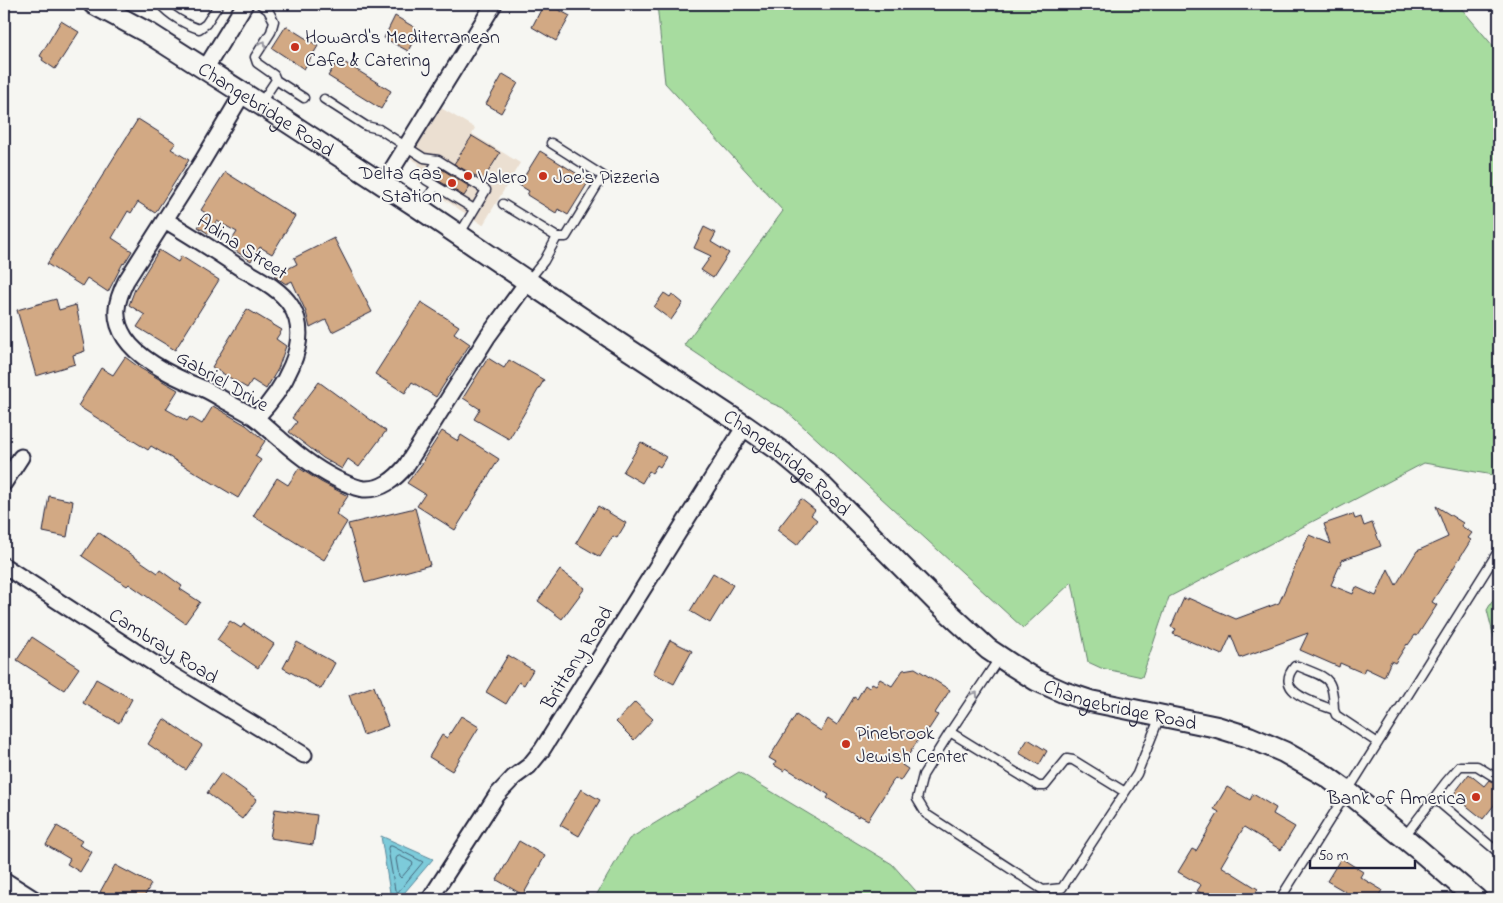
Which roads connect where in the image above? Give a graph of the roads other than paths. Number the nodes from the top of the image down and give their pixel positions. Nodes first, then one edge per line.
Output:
1 (94, 4) edge
2 (160, 4) edge
3 (219, 4) edge
4 (244, 4) edge
5 (260, 4) edge
6 (494, 4) edge
7 (205, 69) junction
8 (276, 80) junction
9 (243, 92) junction
10 (304, 98) dead end
11 (324, 99) dead end
12 (260, 104) junction
13 (550, 142) dead end
14 (406, 148) junction
15 (438, 160) junction
16 (383, 184) junction
17 (436, 186) junction
18 (503, 204) dead end
19 (419, 208) junction
20 (474, 209) junction
21 (165, 220) junction
22 (459, 235) junction
23 (558, 237) junction
24 (528, 281) junction
25 (256, 418) junction
26 (745, 426) junction
27 (21, 457) dead end
28 (4, 483) edge
29 (1499, 550) edge
30 (4, 566) edge
31 (1000, 657) junction
32 (1334, 710) junction
33 (1160, 716) junction
34 (950, 732) junction
35 (1378, 743) junction
36 (304, 755) dead end
37 (1492, 776) dead end
38 (1125, 792) junction
39 (1348, 792) junction
40 (1434, 798) junction
41 (1404, 837) junction
42 (1499, 853) edge
43 (4, 880) edge
44 (34, 899) edge
45 (430, 899) edge
46 (1280, 899) edge
47 (1476, 899) edge

1 - 7 main road, Changebridge Road
2 - 3 lane
4 - 7 street
8 -> 5 lane
6 - 14 street
7 - 9 main road, Changebridge Road
8 - 10 lane
8 - 12 lane
9 - 12 main road, Changebridge Road
9 - 21 street, Gabriel Drive
11 - 14 lane
12 - 16 main road, Changebridge Road
13 - 23 lane
14 - 15 lane
14 - 16 street
15 - 17 lane
15 - 20 lane
16 - 19 main road, Changebridge Road
17 - 19 lane
17 - 20 lane
18 - 23 lane
19 - 22 main road, Changebridge Road
20 - 22 lane
21 - 25 street, Adina Street
21 - 25 street, Gabriel Drive
22 - 24 main road, Changebridge Road
23 - 24 lane
24 - 25 street, Gabriel Drive
24 - 26 main road, Changebridge Road
26 - 31 main road, Changebridge Road
26 - 45 street, Brittany Road
27 - 28 street
29 - 35 lane
30 - 36 street, Cambray Road
31 - 33 main road, Changebridge Road
34 -> 31 lane
32 - 32 lane
32 - 35 lane
33 - 38 lane
33 - 39 main road, Changebridge Road
34 - 38 lane
34 - 38 lane
35 - 39 lane
37 - 40 lane
39 - 41 main road, Changebridge Road
39 - 46 lane
40 - 41 lane
40 - 42 lane
41 - 47 main road, Changebridge Road
43 - 44 street

